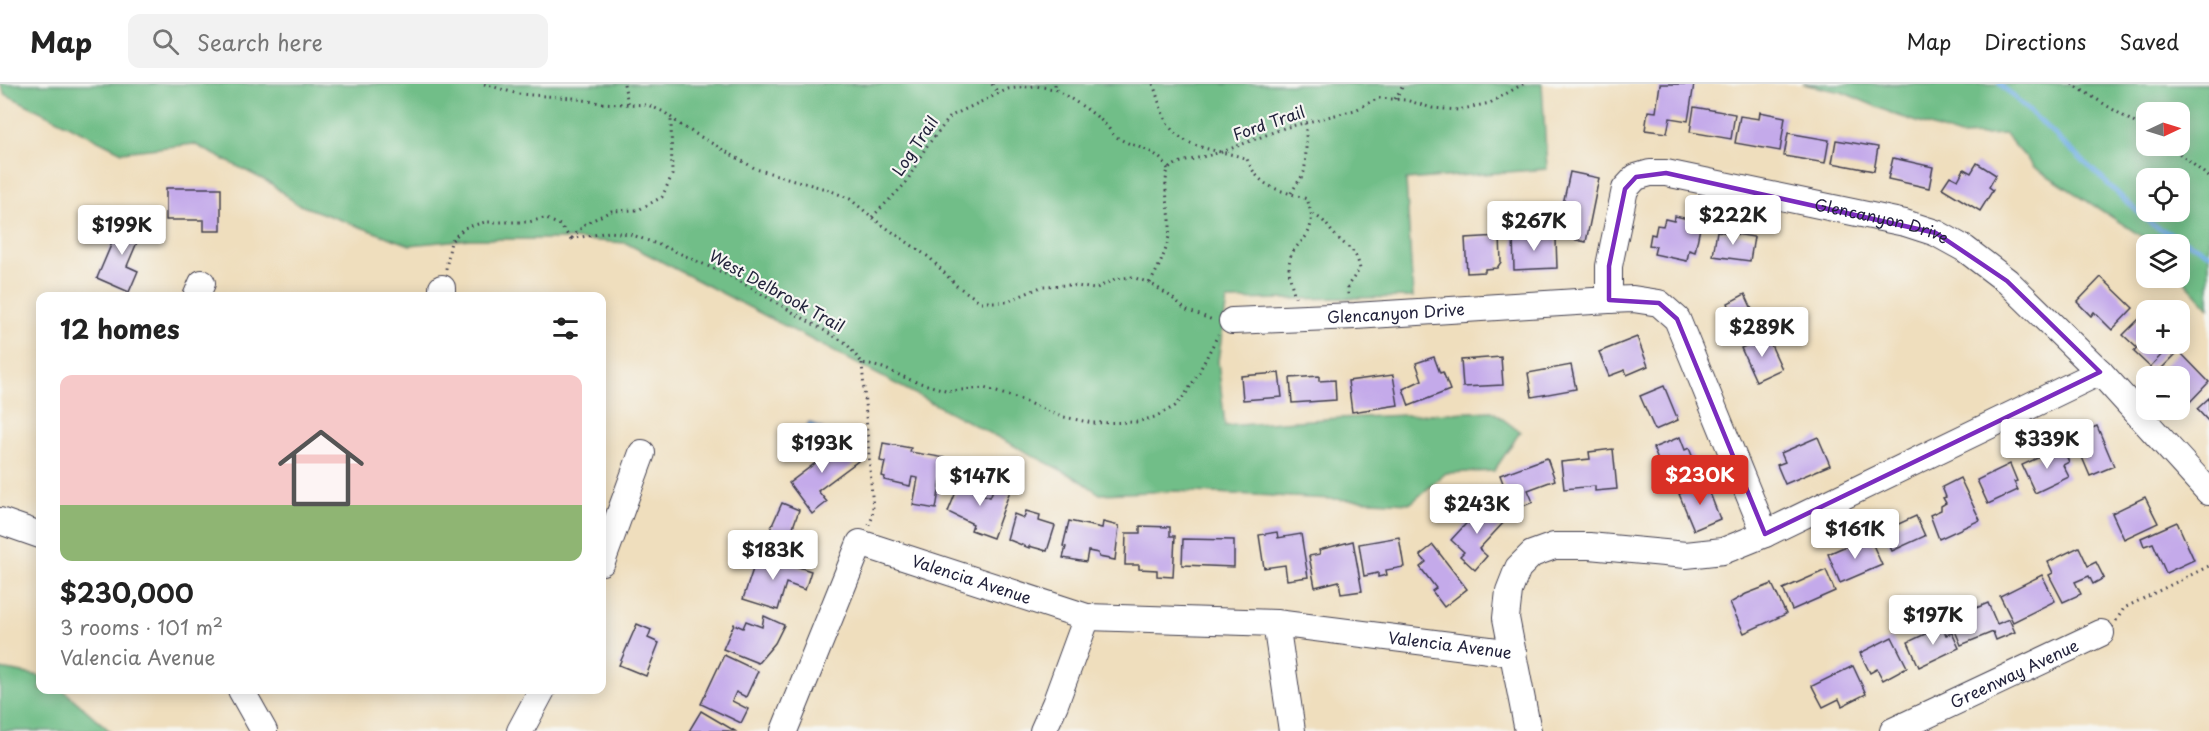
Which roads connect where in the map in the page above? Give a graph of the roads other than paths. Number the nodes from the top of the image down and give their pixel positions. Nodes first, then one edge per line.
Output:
1 (1609, 300) junction
2 (1230, 321) road end
3 (2100, 372) junction
4 (642, 453) dead end
5 (2209, 492) edge
6 (0, 521) edge
7 (36, 534) edge
8 (1765, 534) junction
9 (606, 551) edge
10 (1087, 617) junction
11 (1276, 623) junction
12 (2101, 633) road end
13 (1513, 653) junction
14 (248, 694) edge
15 (540, 694) edge
16 (264, 731) edge
17 (520, 731) edge
18 (784, 731) edge
19 (1043, 731) edge
20 (1292, 731) edge
21 (1528, 731) edge
22 (1893, 731) edge

1 - 2 street, Glencanyon Drive
1 - 3 street, Glencanyon Drive
1 - 8 street
3 - 5 street, Glencanyon Drive
3 - 8 street, Valencia Avenue
4 - 9 street
6 - 7 street
8 - 13 street, Valencia Avenue
10 - 11 street, Valencia Avenue
10 - 18 street, Valencia Avenue
10 - 19 street
11 - 13 street, Valencia Avenue
11 - 20 street
12 - 22 street, Greenway Avenue
13 - 21 street
14 - 16 street
15 - 17 street

